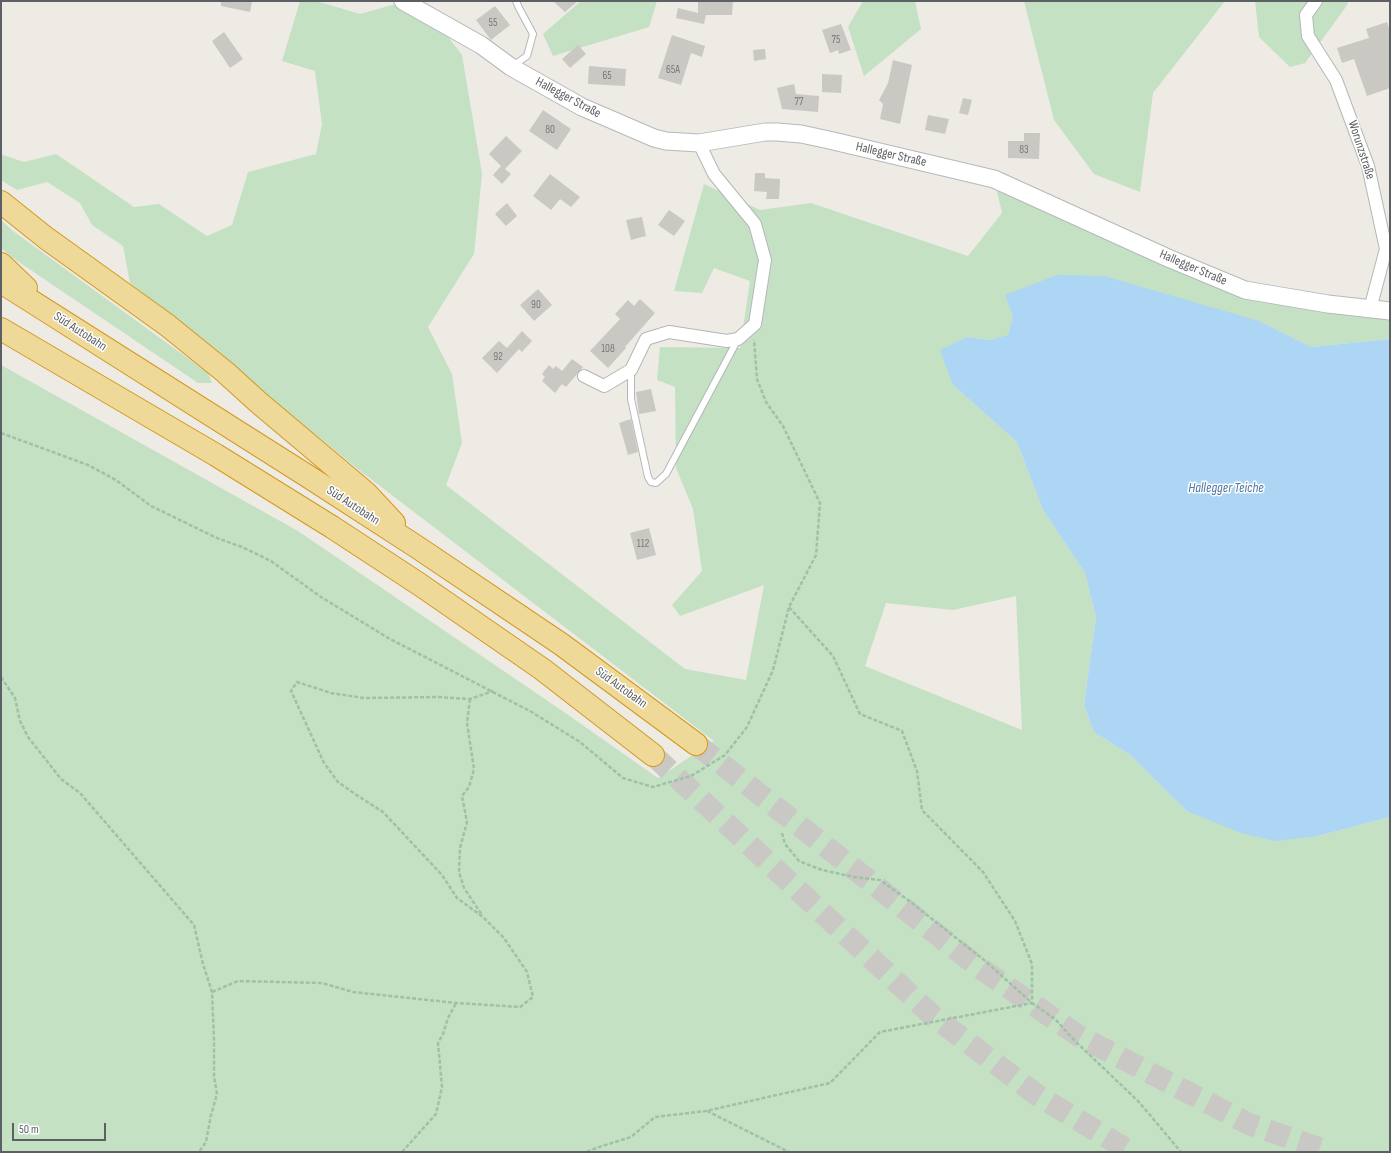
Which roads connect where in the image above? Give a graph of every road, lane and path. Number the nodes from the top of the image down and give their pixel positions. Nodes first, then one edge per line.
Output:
1 (403, 1) edge
2 (516, 1) edge
3 (1316, 1) edge
4 (511, 67) junction
5 (699, 143) junction
6 (1, 202) edge
7 (1, 264) edge
8 (1, 282) edge
9 (1370, 309) junction
10 (49, 312) junction
11 (1390, 312) edge
12 (7, 333) edge
13 (738, 339) junction
14 (631, 370) junction
15 (584, 376) dead end
16 (417, 547) junction
17 (789, 607) dead end
18 (1, 677) edge
19 (493, 692) dead end
20 (470, 699) junction
21 (696, 744) tunnel mouth
22 (652, 755) tunnel mouth
23 (782, 833) dead end
24 (483, 917) junction
25 (212, 992) junction
26 (456, 1003) junction
27 (1032, 1003) junction
28 (706, 1111) junction
29 (199, 1152) edge
30 (402, 1152) edge
31 (587, 1152) edge
32 (789, 1152) edge
33 (1181, 1152) edge

1 - 4 main road, Hallegger Straße
2 - 4 lane
3 - 9 street, Worunzstraße
4 - 5 main road, Hallegger Straße
5 - 9 main road, Hallegger Straße
5 - 13 street
6 - 16 highway
7 - 10 highway
8 - 10 highway, Süd Autobahn
9 - 11 main road, Hallegger Straße
10 - 16 highway, Süd Autobahn
12 - 22 highway
13 - 14 street
13 - 14 lane
14 - 15 street
16 - 21 highway, Süd Autobahn
17 - 27 path
18 - 25 path
19 - 20 path
20 - 24 path
20 - 24 path
23 - 27 path
24 - 26 path
25 - 26 path
25 - 29 path
26 - 30 path
27 - 28 path
27 - 33 path
28 - 31 path
28 - 32 path

